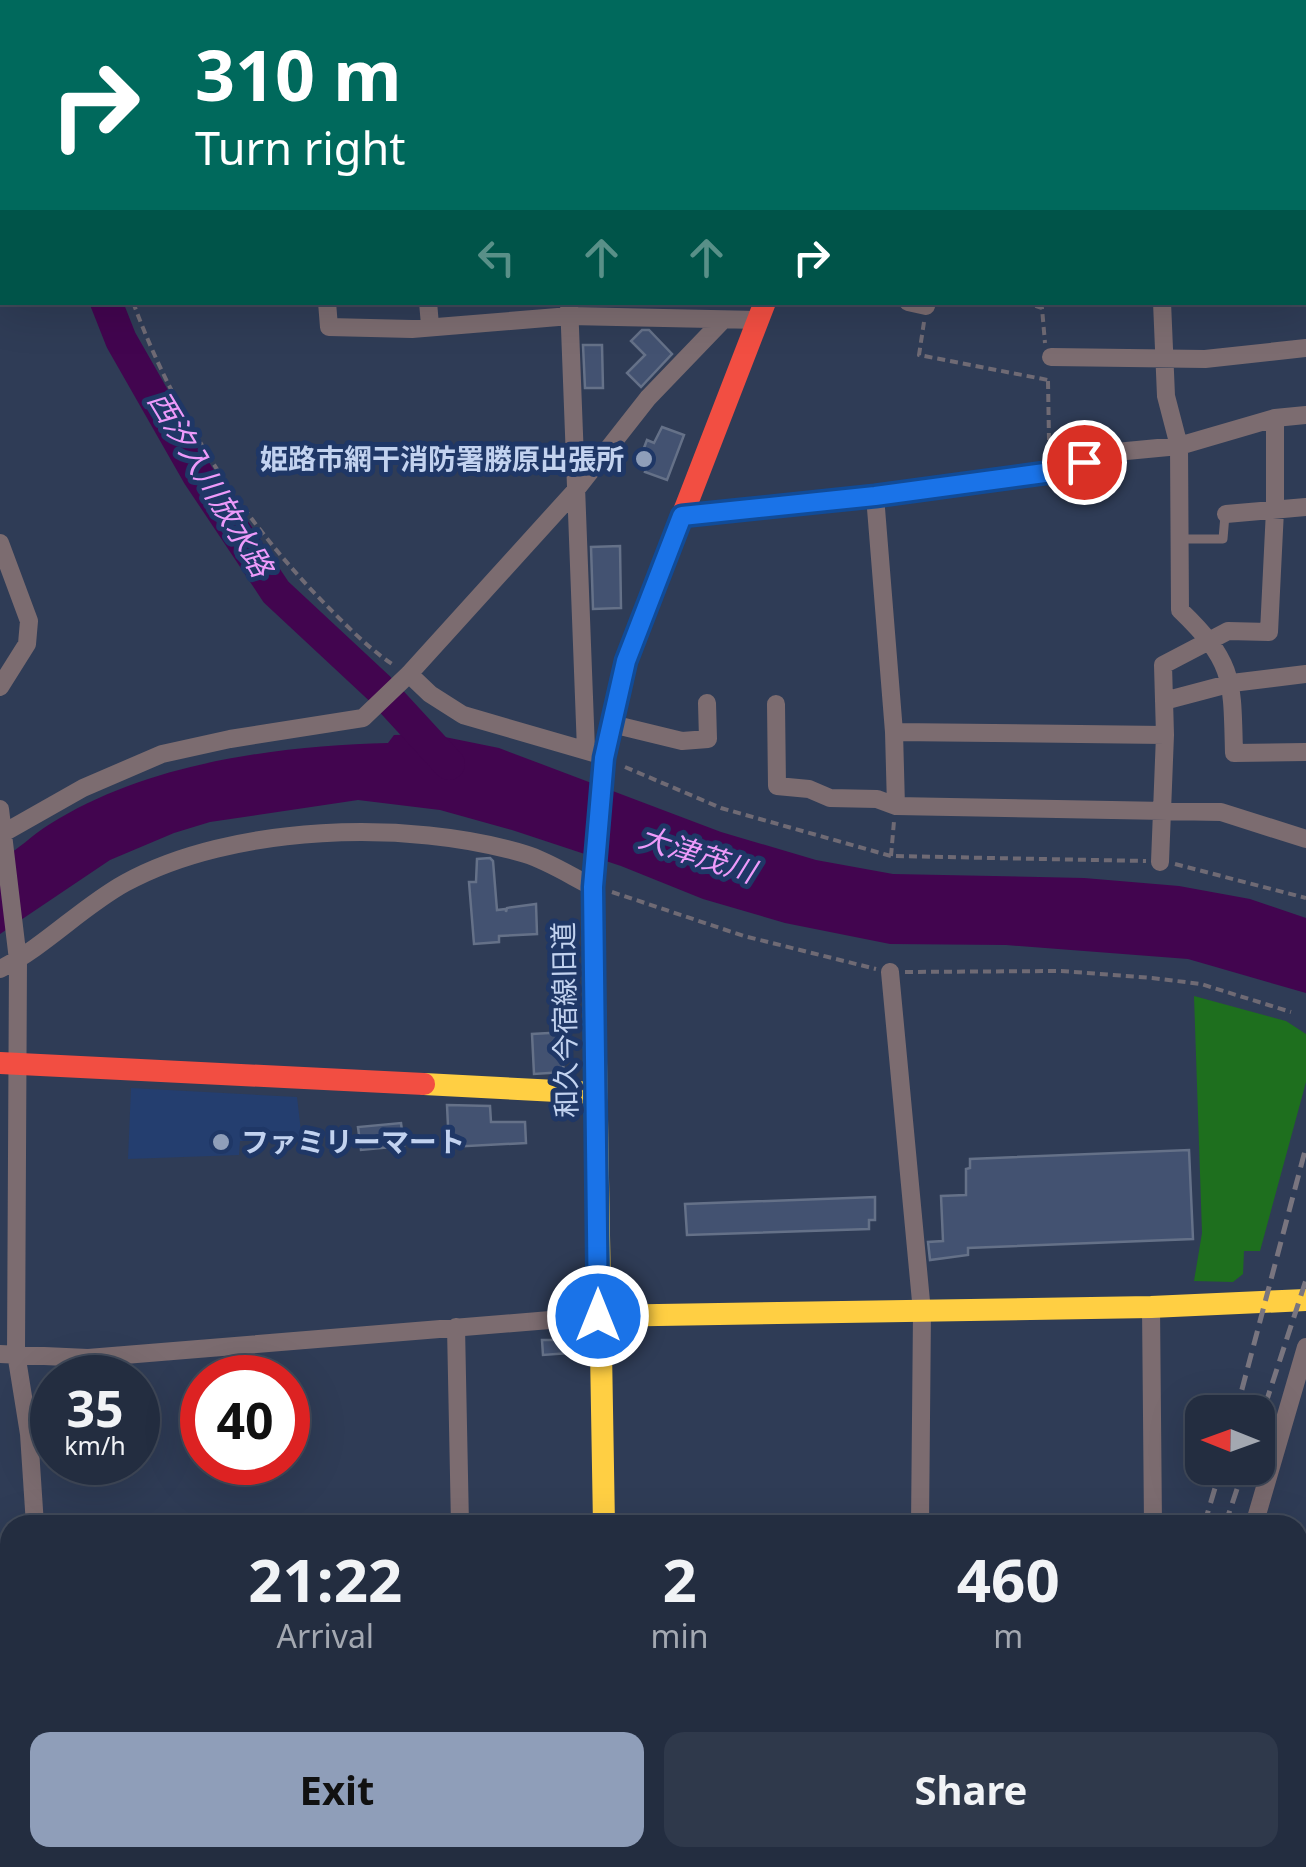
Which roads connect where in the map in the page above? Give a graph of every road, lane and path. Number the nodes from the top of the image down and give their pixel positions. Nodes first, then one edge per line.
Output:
1 (134, 305) edge
2 (327, 305) edge
3 (428, 305) edge
4 (917, 305) edge
5 (1162, 305) edge
6 (569, 309) edge
7 (761, 312) edge
8 (723, 320) junction
9 (430, 325) junction
10 (1306, 348) edge
11 (1051, 357) dead end
12 (1164, 360) junction
13 (1048, 380) dead end
14 (1306, 416) edge
15 (1275, 418) junction
16 (1178, 446) junction
17 (575, 491) junction
18 (875, 496) junction
19 (1306, 507) edge
20 (1275, 510) junction
21 (1226, 514) joint
22 (682, 516) junction
23 (1180, 538) junction
24 (0, 543) edge
25 (1211, 640) junction
26 (408, 674) junction
27 (1306, 674) edge
28 (1232, 683) junction
29 (0, 688) edge
30 (1164, 701) junction
31 (708, 702) dead end
32 (776, 704) dead end
33 (612, 724) junction
34 (894, 732) junction
35 (1165, 735) junction
36 (1306, 752) edge
37 (595, 754) junction
38 (896, 806) junction
39 (0, 810) edge
40 (1160, 813) junction
41 (2, 834) edge
42 (1306, 839) edge
43 (890, 856) junction
44 (1160, 862) junction
45 (593, 887) junction
46 (1306, 898) edge
47 (18, 960) junction
48 (0, 969) edge
49 (890, 972) junction
50 (1291, 1012) dead end
51 (9, 1064) edge
52 (596, 1093) junction
53 (1306, 1300) edge
54 (1151, 1307) junction
55 (922, 1312) junction
56 (598, 1316) junction
57 (456, 1327) junction
58 (1306, 1347) edge
59 (8, 1353) edge
60 (34, 1515) edge
61 (460, 1515) edge
62 (604, 1515) edge
63 (920, 1515) edge
64 (1153, 1515) edge
65 (1257, 1515) edge

1 - 26 path
2 - 9 street
3 - 9 street
4 - 13 path
5 - 12 street
6 - 8 street
6 - 9 street
6 - 17 street
7 - 8 street
7 - 22 street, 和久今宿線旧道
8 - 17 street
10 - 12 street
11 - 12 street
12 - 16 street
14 - 15 street
15 - 16 street
15 - 20 street
16 - 18 street
16 - 23 street
17 - 26 street
17 - 37 street
18 - 22 street
18 - 34 street
19 - 20 street
20 - 21 street
20 - 25 street
21 - 23 lane
22 - 33 street, 和久今宿線旧道
23 - 25 street
24 - 29 street
25 - 28 street
25 - 30 street
26 - 37 street
26 - 41 street
27 - 28 street
28 - 30 street
28 - 36 street
30 - 35 street
31 - 33 street
32 - 38 street
33 - 37 street, 和久今宿線旧道
34 - 35 street
34 - 38 street
35 - 40 street
37 - 43 path
37 - 45 street, 和久今宿線旧道
38 - 40 street
38 - 43 path
39 - 41 street
40 - 42 street
40 - 44 street
41 - 47 street
43 - 44 path
44 - 46 path
45 - 47 street
45 - 49 path
45 - 52 street, 和久今宿線旧道
47 - 48 street
47 - 51 street
49 - 50 path
49 - 55 street
51 - 52 street
51 - 59 street
52 - 56 street, 和久今宿線旧道
53 - 54 street
54 - 55 street
54 - 64 street
55 - 56 street
55 - 63 street
56 - 57 street
56 - 62 street, 和久今宿線旧道
57 - 59 street
57 - 61 street
58 - 65 street
59 - 60 street

